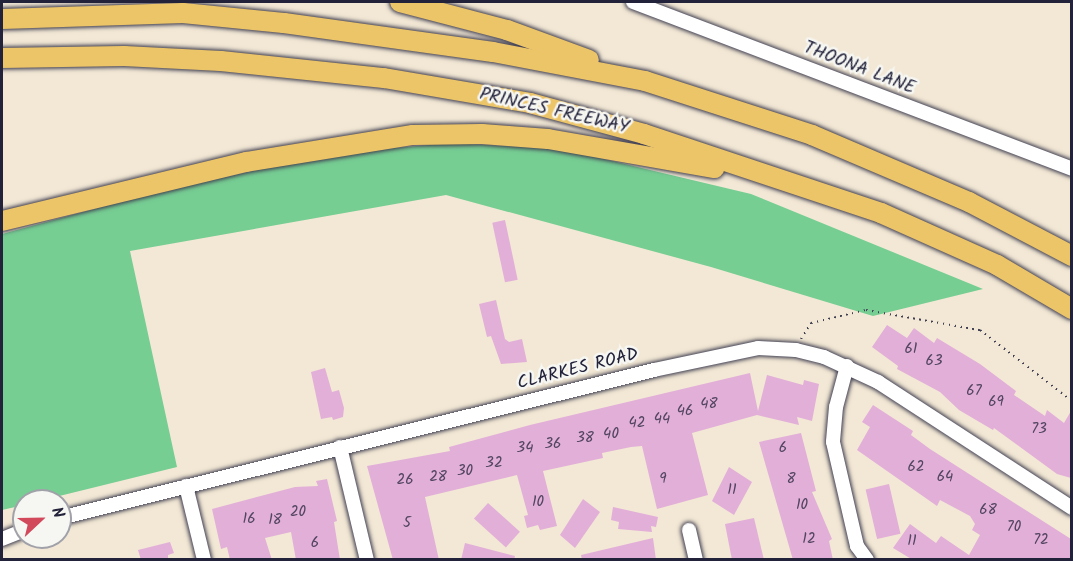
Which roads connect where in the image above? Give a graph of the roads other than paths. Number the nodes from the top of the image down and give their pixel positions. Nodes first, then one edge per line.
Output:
1 (400, 2) edge
2 (633, 2) edge
3 (2, 19) edge
4 (2, 58) edge
5 (645, 81) junction
6 (1071, 169) edge
7 (764, 176) junction
8 (2, 221) edge
9 (1071, 256) edge
10 (1071, 309) edge
11 (847, 366) junction
12 (340, 447) junction
13 (186, 486) junction
14 (1071, 508) edge
15 (72, 515) edge
16 (689, 530) dead end
17 (204, 560) edge
18 (367, 560) edge
19 (696, 560) edge
20 (867, 560) edge

1 - 5 highway
2 - 6 street, THOONA LANE
3 - 5 highway
4 - 7 highway, PRINCES FREEWAY
5 - 9 highway
7 - 8 highway
7 - 10 highway, PRINCES FREEWAY
11 - 12 street, CLARKES ROAD
11 - 14 street, CLARKES ROAD
11 - 20 street
12 - 13 street, CLARKES ROAD
12 - 18 street
13 - 15 street, CLARKES ROAD
13 - 17 street
16 - 19 street

